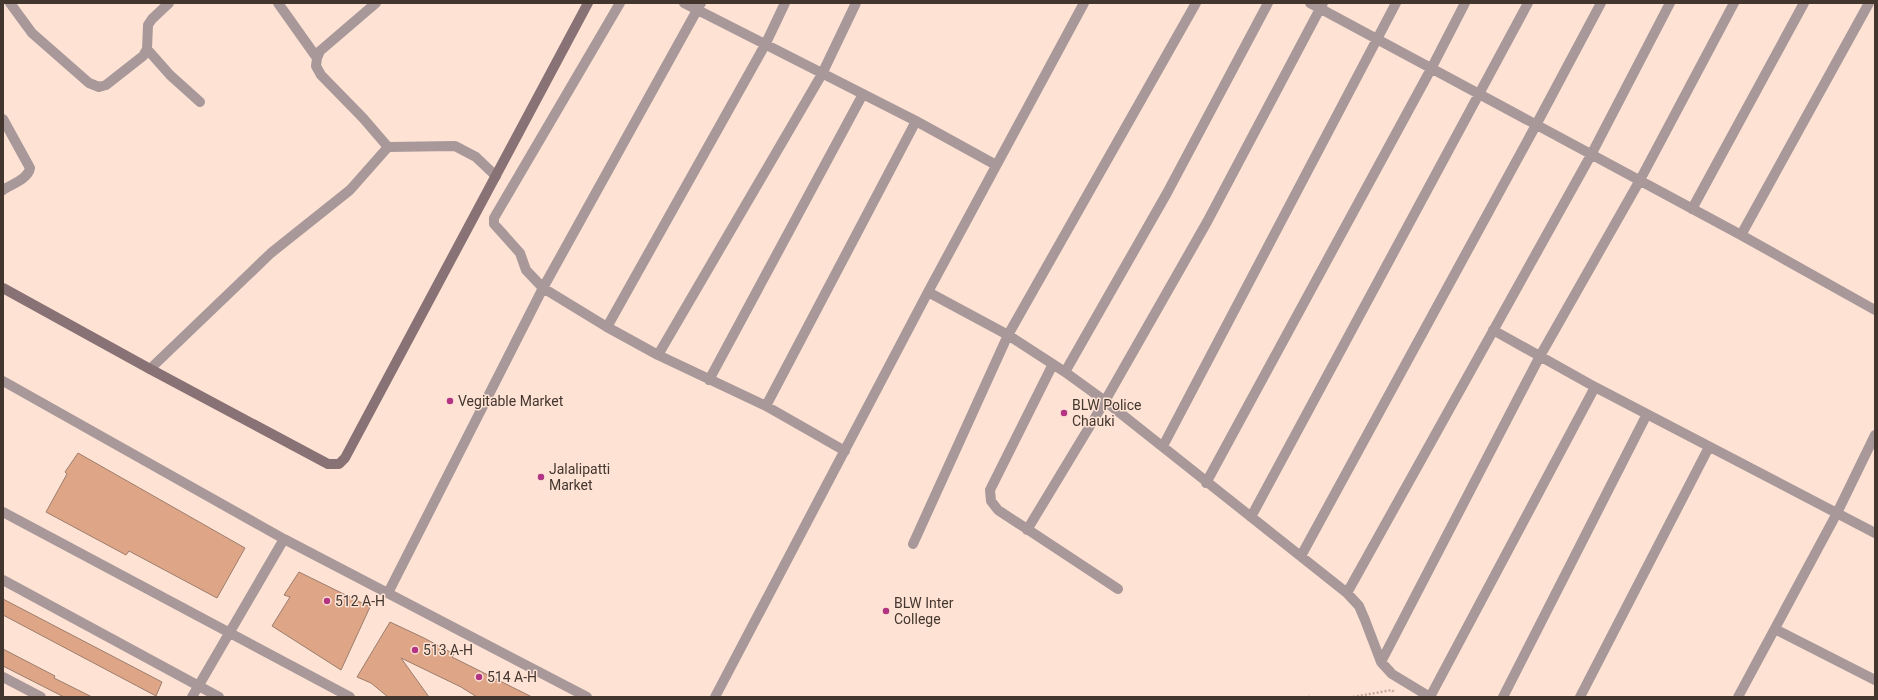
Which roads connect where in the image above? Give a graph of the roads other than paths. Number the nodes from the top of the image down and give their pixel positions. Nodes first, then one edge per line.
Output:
1 (10, 3) edge
2 (169, 3) edge
3 (278, 3) edge
4 (376, 3) edge
5 (588, 3) edge
6 (620, 3) edge
7 (684, 3) edge
8 (785, 3) edge
9 (856, 3) edge
10 (1084, 3) edge
11 (1196, 3) edge
12 (1268, 3) edge
13 (1310, 3) edge
14 (1396, 3) edge
15 (1465, 3) edge
16 (1528, 3) edge
17 (1601, 3) edge
18 (1670, 3) edge
19 (1734, 3) edge
20 (1804, 3) edge
21 (1869, 3) edge
22 (700, 6) edge
23 (1322, 6) edge
24 (1376, 39) junction
25 (765, 45) junction
26 (147, 49) junction
27 (316, 58) junction
28 (1431, 69) junction
29 (822, 74) junction
30 (863, 94) junction
31 (1479, 95) junction
32 (200, 102) dead end
33 (3, 119) edge
34 (916, 121) junction
35 (1536, 126) junction
36 (388, 148) junction
37 (1590, 155) junction
38 (996, 165) junction
39 (496, 176) junction
40 (1640, 180) junction
41 (3, 190) edge
42 (1692, 209) junction
43 (1741, 235) junction
44 (3, 288) edge
45 (543, 288) junction
46 (928, 292) junction
47 (1875, 310) edge
48 (607, 327) junction
49 (1493, 330) junction
50 (1008, 335) junction
51 (658, 355) junction
52 (1540, 356) junction
53 (1053, 364) junction
54 (150, 369) junction
55 (1065, 372) junction
56 (709, 380) junction
57 (3, 381) edge
58 (1595, 387) junction
59 (1105, 401) junction
60 (766, 406) junction
61 (1647, 414) junction
62 (1875, 435) edge
63 (1163, 446) junction
64 (1709, 447) junction
65 (845, 451) junction
66 (1206, 483) junction
67 (3, 512) edge
68 (1837, 513) junction
69 (1251, 517) junction
70 (1027, 530) junction
71 (1875, 533) edge
72 (284, 539) junction
73 (913, 544) dead end
74 (1301, 556) junction
75 (3, 580) edge
76 (1118, 589) dead end
77 (388, 593) junction
78 (1347, 593) junction
79 (1775, 629) junction
80 (229, 632) junction
81 (1381, 662) junction
82 (3, 676) edge
83 (1875, 680) edge
84 (198, 686) junction
85 (41, 697) edge
86 (192, 697) edge
87 (219, 697) edge
88 (350, 697) edge
89 (587, 697) edge
90 (715, 697) edge
91 (1430, 697) edge
92 (1503, 697) edge
93 (1580, 697) edge
94 (1738, 697) edge

1 - 26 street
2 - 26 street
3 - 27 street
4 - 27 street
5 - 39 street
6 - 45 street
7 - 22 street
8 - 25 street
9 - 29 street
10 - 38 street
11 - 50 street
12 - 55 street
13 - 23 street
14 - 24 street
15 - 28 street
16 - 31 street
17 - 35 street
18 - 37 street
19 - 40 street
20 - 42 street
21 - 43 street
22 - 25 street
22 - 45 street
23 - 24 street
23 - 59 street
24 - 28 street
24 - 63 street
25 - 29 street
25 - 48 street
26 - 32 street
27 - 36 street
28 - 31 street
28 - 66 street
29 - 30 street
29 - 51 street
30 - 34 street
30 - 56 street
31 - 35 street
31 - 69 street
33 - 41 street
34 - 38 street
34 - 60 street
35 - 37 street
35 - 74 street
36 - 39 street
36 - 54 street
37 - 40 street
37 - 49 street
38 - 46 street
39 - 54 street
40 - 42 street
40 - 52 street
42 - 43 street
43 - 47 street
44 - 54 street
45 - 48 street
45 - 77 street
46 - 50 street
46 - 65 street
48 - 51 street
49 - 52 street
49 - 78 street
50 - 53 street
50 - 73 street
51 - 56 street
52 - 58 street
52 - 81 street
53 - 55 street
53 - 70 street
55 - 59 street
56 - 60 street
57 - 72 street
58 - 61 street
58 - 91 street
59 - 63 street
59 - 70 street
60 - 65 street
61 - 64 street
61 - 92 street
62 - 68 street
63 - 66 street
64 - 68 street
64 - 93 street
65 - 90 street
66 - 69 street
67 - 80 street
68 - 71 street
68 - 79 street
69 - 74 street
70 - 76 street
72 - 77 street
72 - 80 street
74 - 78 street
75 - 84 street
77 - 89 street
78 - 81 street
79 - 83 street
79 - 94 street
80 - 84 street
80 - 88 street
81 - 91 street
82 - 85 street
84 - 86 street
84 - 87 street

